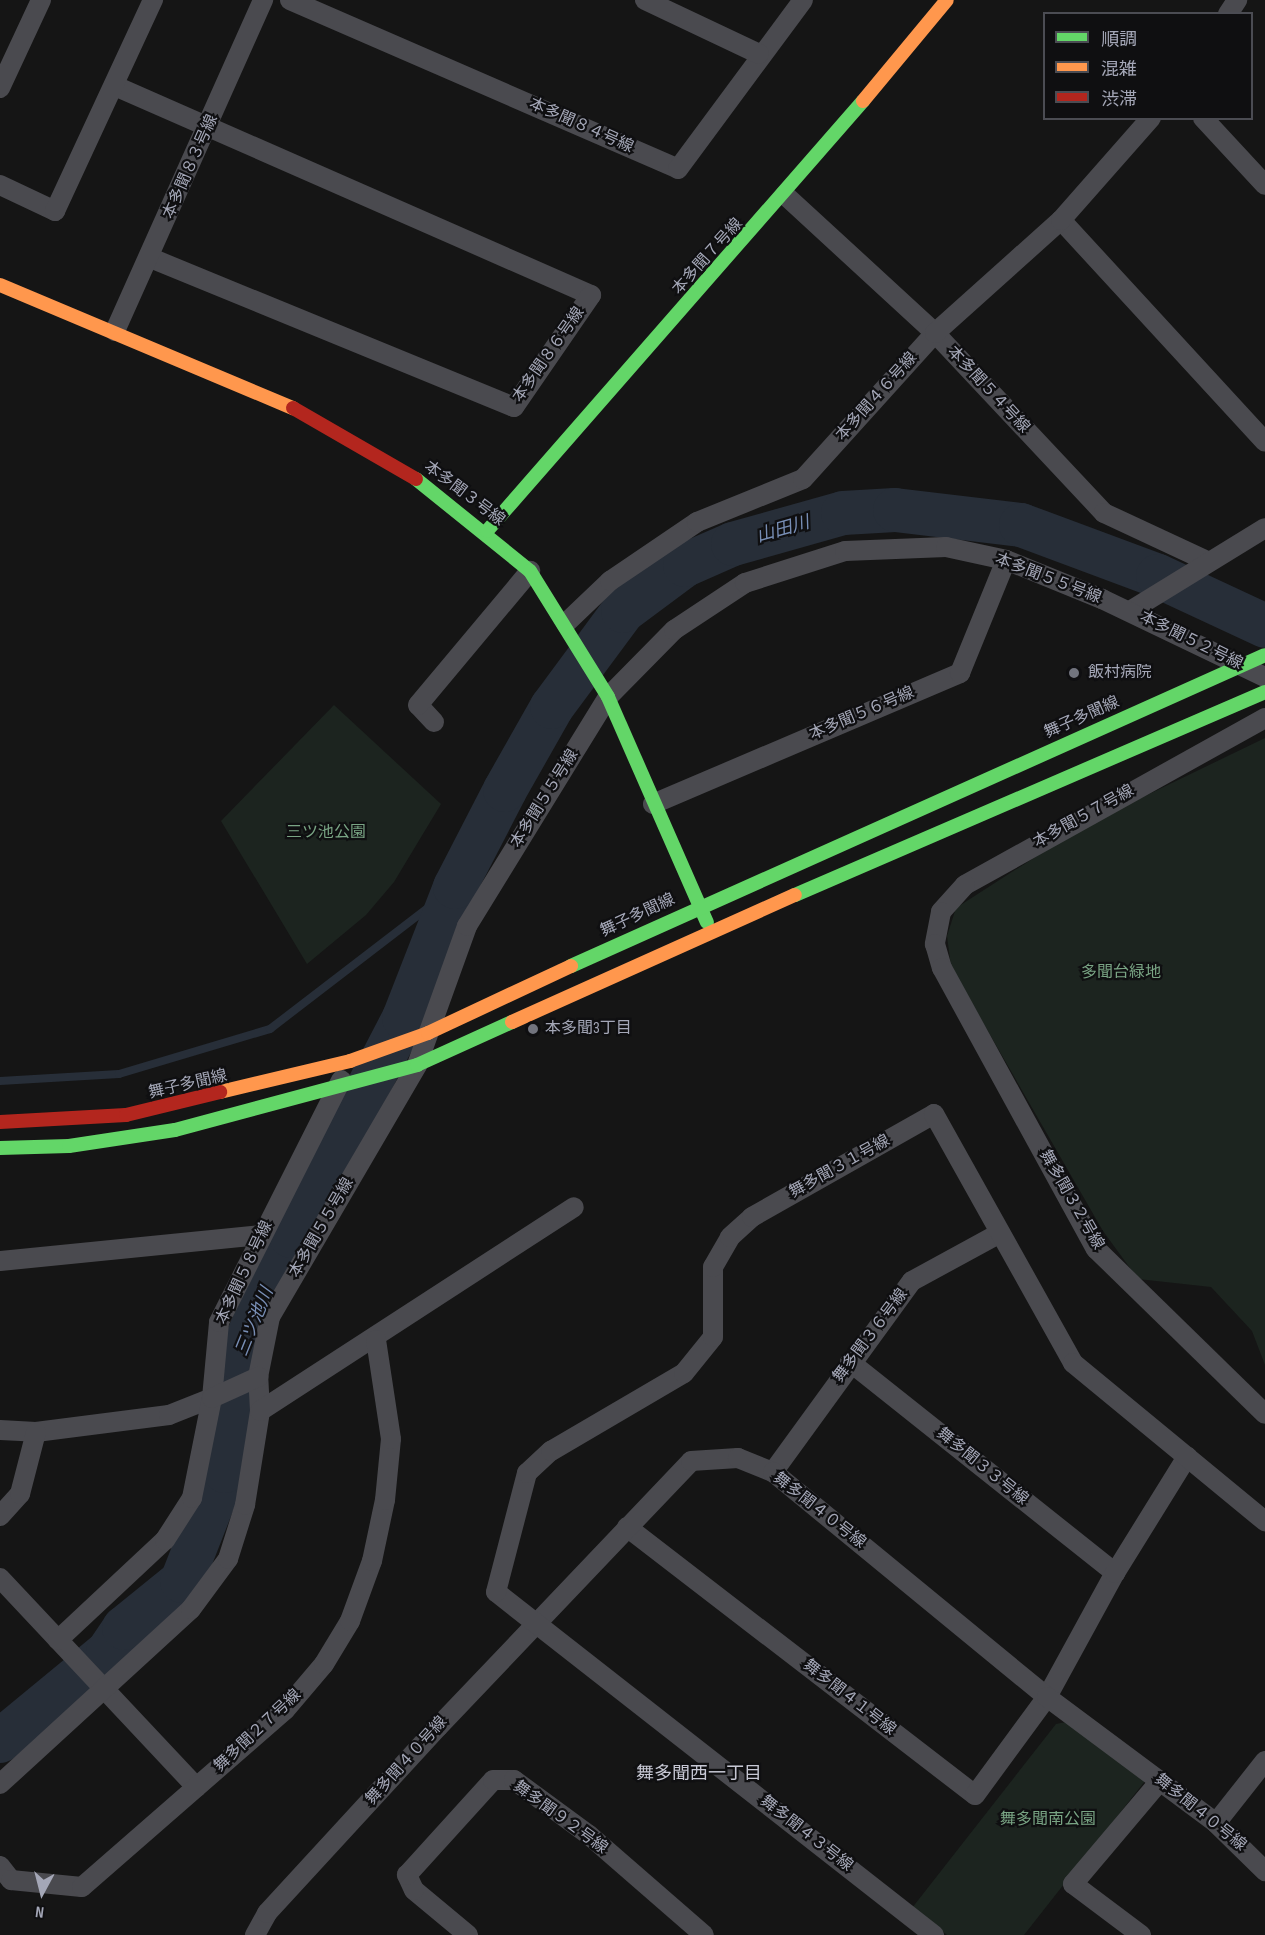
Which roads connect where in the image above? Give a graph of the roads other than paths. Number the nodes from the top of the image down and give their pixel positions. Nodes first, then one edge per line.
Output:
1 (40, 0) edge
2 (153, 0) edge
3 (263, 0) edge
4 (290, 0) edge
5 (645, 0) edge
6 (803, 0) edge
7 (948, 0) edge
8 (759, 54) junction
9 (116, 86) junction
10 (0, 88) edge
11 (1149, 120) edge
12 (1205, 120) edge
13 (211, 123) junction
14 (0, 185) edge
15 (1265, 186) edge
16 (785, 195) junction
17 (1061, 220) junction
18 (150, 258) junction
19 (0, 285) edge
20 (115, 331) junction
21 (935, 333) junction
22 (1265, 442) edge
23 (1265, 528) edge
24 (487, 531) junction
25 (1006, 560) junction
26 (1205, 560) junction
27 (530, 571) junction
28 (1130, 611) junction
29 (566, 623) junction
30 (1265, 655) edge
31 (1242, 665) junction
32 (1265, 677) edge
33 (1265, 692) edge
34 (608, 697) junction
35 (1265, 718) edge
36 (434, 722) dead end
37 (653, 804) junction
38 (699, 906) junction
39 (712, 934) junction
40 (935, 944) joint
41 (428, 1033) junction
42 (350, 1061) junction
43 (417, 1065) junction
44 (336, 1090) junction
45 (0, 1122) edge
46 (0, 1148) edge
47 (574, 1207) dead end
48 (1000, 1233) junction
49 (261, 1235) junction
50 (0, 1261) edge
51 (376, 1341) junction
52 (850, 1362) junction
53 (258, 1377) junction
54 (212, 1398) junction
55 (260, 1412) junction
56 (1265, 1414) edge
57 (0, 1430) edge
58 (36, 1432) junction
59 (1187, 1457) junction
60 (772, 1472) junction
61 (0, 1516) edge
62 (1265, 1521) edge
63 (627, 1527) junction
64 (1115, 1573) junction
65 (0, 1578) edge
66 (537, 1622) junction
67 (58, 1640) junction
68 (103, 1689) junction
69 (1047, 1697) junction
70 (1265, 1761) edge
71 (1160, 1781) junction
72 (0, 1784) edge
73 (195, 1786) junction
74 (1216, 1823) junction
75 (0, 1866) edge
76 (1265, 1871) edge
77 (255, 1935) edge
78 (468, 1935) edge
79 (704, 1935) edge
80 (934, 1935) edge
81 (1141, 1935) edge

1 - 10 street
2 - 9 street
3 - 13 street, 本多聞８３号線
4 - 8 street, 本多聞８４号線
5 - 8 street
6 - 8 street, 本多聞８４号線
7 - 16 street, 本多聞７号線
9 - 13 street
9 - 14 street
11 - 17 street, 本多聞４６号線
12 - 15 street
13 - 18 street, 本多聞８３号線
13 - 18 street, 本多聞８６号線
16 - 21 street, 本多聞５４号線
16 - 24 street, 本多聞７号線
17 - 21 street, 本多聞４６号線
17 - 22 street
18 - 20 street, 本多聞８３号線
19 - 20 street, 本多聞３号線
20 - 24 street, 本多聞３号線
21 - 26 street, 本多聞５４号線
21 - 29 street, 本多聞４６号線
23 - 26 street, 本多聞５２号線
24 - 27 street, 本多聞３号線
25 - 28 street, 本多聞５５号線
25 - 34 street, 本多聞５５号線
25 - 37 street, 本多聞５６号線
26 - 28 street, 本多聞５２号線
27 - 29 street, 本多聞３号線
27 - 36 street
28 - 31 street, 本多聞５２号線
29 - 34 street, 本多聞３号線
30 - 31 street, 舞子多聞線
31 - 32 street, 本多聞５２号線
31 - 38 street, 舞子多聞線
33 - 39 street
34 - 37 street, 本多聞３号線
34 - 41 street, 本多聞５５号線
35 - 40 street, 本多聞５７号線
37 - 38 street, 本多聞３号線
38 - 39 street, 本多聞３号線
38 - 41 street, 舞子多聞線
39 - 43 street
40 - 56 street, 舞多聞３２号線
41 - 42 street, 舞子多聞線
41 - 43 street, 本多聞５５号線
42 - 44 street, 本多聞５８号線
42 - 45 street, 舞子多聞線
43 - 44 street
43 - 53 street, 本多聞５５号線
44 - 46 street
44 - 49 street, 本多聞５８号線
47 - 51 street
48 - 52 street, 舞多聞３６号線
48 - 59 street, 舞多聞３１号線
48 - 66 street, 舞多聞３１号線
49 - 50 street
49 - 54 street, 本多聞５８号線
51 - 55 street
51 - 73 street, 舞多聞２７号線
52 - 60 street, 舞多聞３６号線
52 - 64 street, 舞多聞３３号線
53 - 54 street
53 - 55 street, 本多聞５５号線
54 - 58 street
54 - 67 street, 本多聞５８号線
55 - 68 street
57 - 58 street
58 - 61 street
59 - 62 street, 舞多聞３１号線
59 - 64 street
60 - 63 street, 舞多聞４０号線
60 - 69 street, 舞多聞４０号線
63 - 66 street, 舞多聞４０号線
63 - 69 street, 舞多聞４１号線
64 - 69 street
65 - 67 street
66 - 77 street, 舞多聞４０号線
66 - 80 street, 舞多聞４３号線
67 - 68 street
68 - 72 street
68 - 73 street
69 - 71 street, 舞多聞４０号線
70 - 74 street
71 - 74 street, 舞多聞４０号線
71 - 81 street
73 - 75 street, 舞多聞２７号線
74 - 76 street, 舞多聞４０号線
78 - 79 street, 舞多聞９２号線

